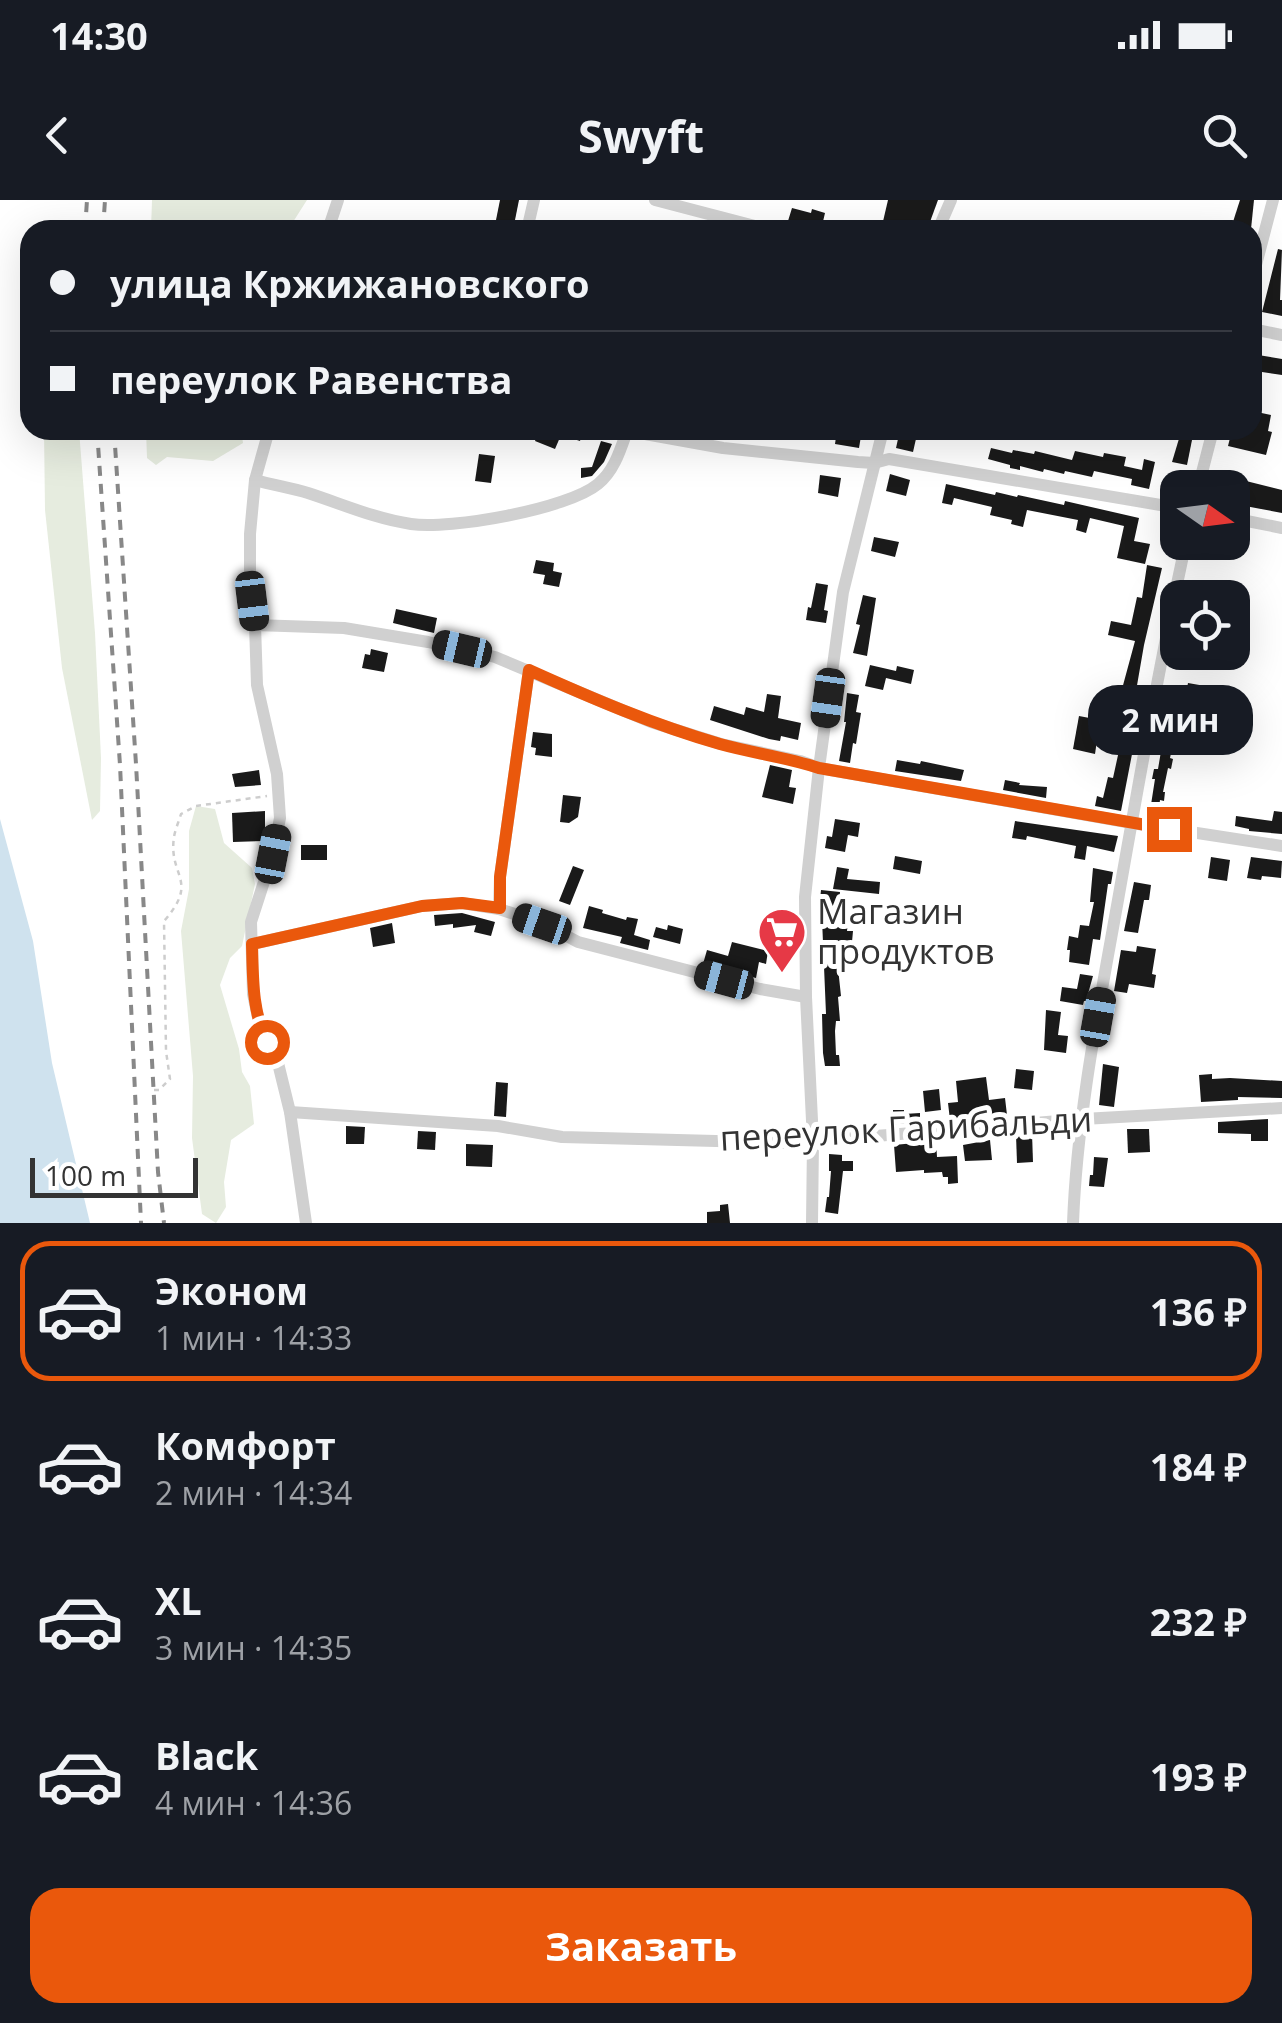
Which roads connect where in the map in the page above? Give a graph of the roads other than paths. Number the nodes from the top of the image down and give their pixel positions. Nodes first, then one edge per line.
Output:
1 (654, 200) edge
2 (1273, 200) edge
3 (683, 204) edge
4 (737, 220) edge
5 (1262, 242) edge
6 (266, 440) edge
7 (623, 440) edge
8 (676, 440) edge
9 (880, 440) edge
10 (1211, 440) edge
11 (874, 463) junction
12 (1203, 470) edge
13 (256, 480) junction
14 (1160, 505) edge
15 (1250, 522) edge
16 (1282, 528) edge
17 (1182, 560) edge
18 (255, 624) junction
19 (529, 670) junction
20 (819, 768) junction
21 (1132, 824) junction
22 (1282, 846) edge
23 (500, 908) junction
24 (252, 944) junction
25 (806, 996) junction
26 (1282, 1108) edge
27 (290, 1112) junction
28 (1083, 1119) junction
29 (813, 1141) junction
30 (306, 1223) edge
31 (812, 1223) edge
32 (1072, 1223) edge

1 - 3 street
2 - 5 street
3 - 4 street
6 - 13 street
7 - 13 street
8 - 11 street
9 - 11 street
10 - 12 street
11 - 14 street
11 - 20 street
13 - 18 street
15 - 16 street
17 - 21 street
18 - 19 street
18 - 24 street
19 - 20 street
19 - 23 street
20 - 21 street
20 - 25 street
21 - 22 street
21 - 28 street
23 - 24 street
23 - 25 street
24 - 27 street
25 - 29 street
26 - 28 street, переулок Гарибальди
27 - 29 street, переулок Гарибальди
27 - 30 street
28 - 29 street, переулок Гарибальди
28 - 32 street
29 - 31 street

